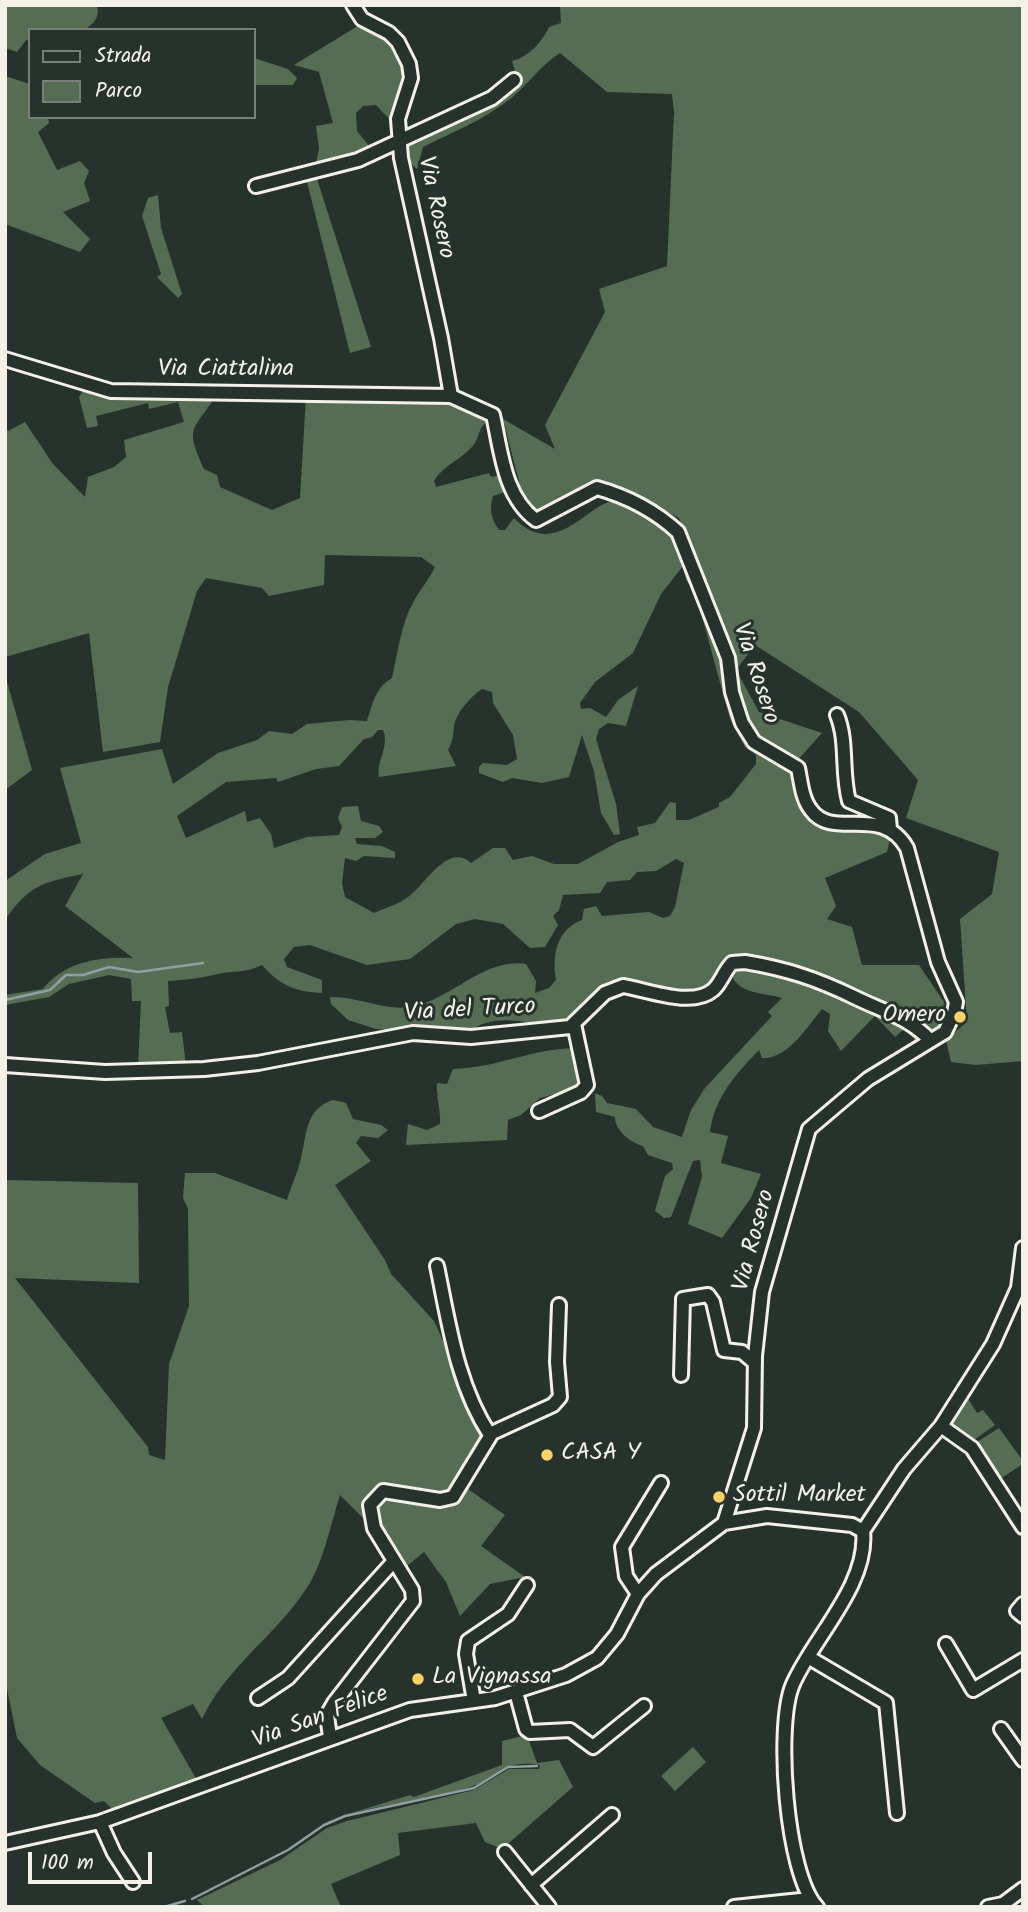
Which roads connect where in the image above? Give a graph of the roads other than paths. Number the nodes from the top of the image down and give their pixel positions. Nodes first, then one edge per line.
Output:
1 (353, 5) edge
2 (514, 80) dead end
3 (398, 140) junction
4 (256, 186) dead end
5 (5, 359) edge
6 (451, 396) junction
7 (837, 715) dead end
8 (890, 829) junction
9 (574, 1024) junction
10 (930, 1040) junction
11 (5, 1065) edge
12 (539, 1111) dead end
13 (1023, 1248) edge
14 (436, 1266) dead end
15 (559, 1305) dead end
16 (755, 1363) junction
17 (681, 1375) dead end
18 (941, 1426) junction
19 (490, 1435) junction
20 (661, 1483) dead end
21 (724, 1523) junction
22 (1023, 1527) edge
23 (863, 1531) junction
24 (394, 1560) junction
25 (527, 1585) dead end
26 (638, 1594) junction
27 (1023, 1604) edge
28 (1023, 1616) edge
29 (946, 1644) dead end
30 (808, 1657) junction
31 (1023, 1660) edge
32 (516, 1692) junction
33 (258, 1698) dead end
34 (474, 1701) junction
35 (645, 1706) dead end
36 (1001, 1729) dead end
37 (330, 1737) junction
38 (1023, 1760) edge
39 (897, 1812) dead end
40 (612, 1815) dead end
41 (100, 1822) junction
42 (5, 1843) edge
43 (505, 1852) dead end
44 (133, 1882) dead end
45 (531, 1885) junction
46 (1023, 1889) edge
47 (813, 1903) edge
48 (1002, 1905) edge
49 (549, 1907) edge
50 (734, 1907) edge
51 (988, 1907) edge

1 - 3 street, Via Rosero
2 - 3 street
3 - 4 street
3 - 6 street, Via Rosero
5 - 6 street, Via Ciattalina
6 - 8 street, Via Rosero
7 - 8 street
8 - 10 street, Via Rosero
9 - 10 street
9 - 11 street, Via del Turco
9 - 12 street
10 - 16 street, Via Rosero
13 - 18 street
14 - 19 street
15 - 19 street
16 - 17 street
16 - 21 street, Via Rosero
18 - 22 street
18 - 23 street
19 - 24 street
20 - 26 street
21 - 23 street, Via San Felice
21 - 26 street, Via San Felice
23 - 30 street
24 - 33 street
24 - 37 street
25 - 34 street
26 - 32 street, Via San Felice
27 - 28 street
29 - 31 street
30 - 39 street
30 - 47 street
32 - 34 street, Via San Felice
32 - 35 street
34 - 37 street, Via San Felice
36 - 38 street
37 - 41 street, Via San Felice
40 - 45 street
41 - 42 street, Via San Felice
41 - 44 street
43 - 45 street
45 - 49 street
46 - 48 street
47 - 50 street
48 - 51 street

